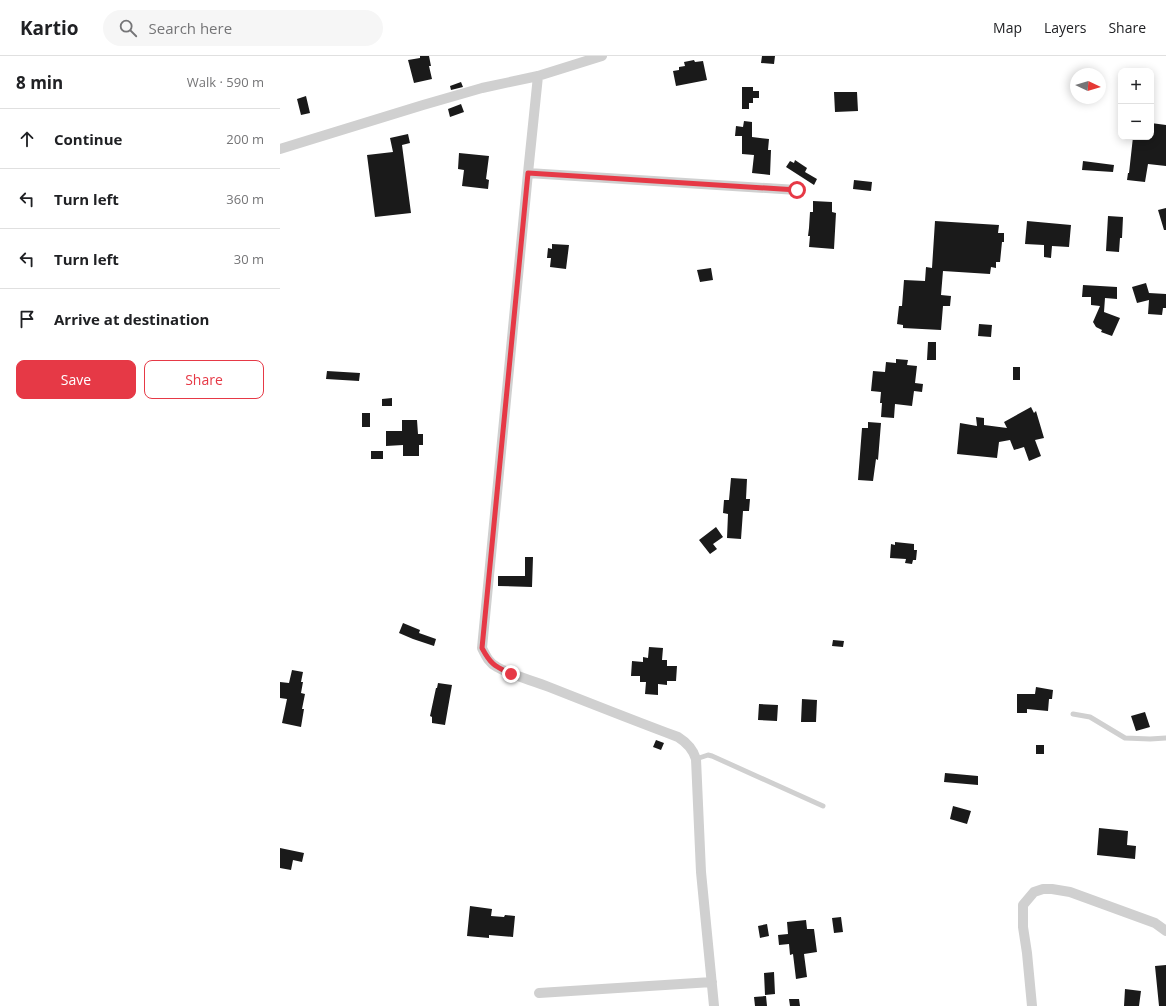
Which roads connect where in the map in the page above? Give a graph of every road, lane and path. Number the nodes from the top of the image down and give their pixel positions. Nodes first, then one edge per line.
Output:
1 (602, 56) edge
2 (538, 76) junction
3 (280, 150) edge
4 (528, 173) junction
5 (797, 190) dead end
6 (1073, 714) dead end
7 (1166, 738) edge
8 (696, 758) junction
9 (824, 806) dead end
10 (1166, 931) edge
11 (712, 982) junction
12 (539, 993) dead end
13 (714, 1006) edge
14 (1032, 1006) edge

1 - 2 street
2 - 3 street
2 - 4 street
4 - 5 street
4 - 8 street
6 - 7 lane
8 - 9 lane
8 - 11 street
10 - 14 street
11 - 12 street
11 - 13 street

